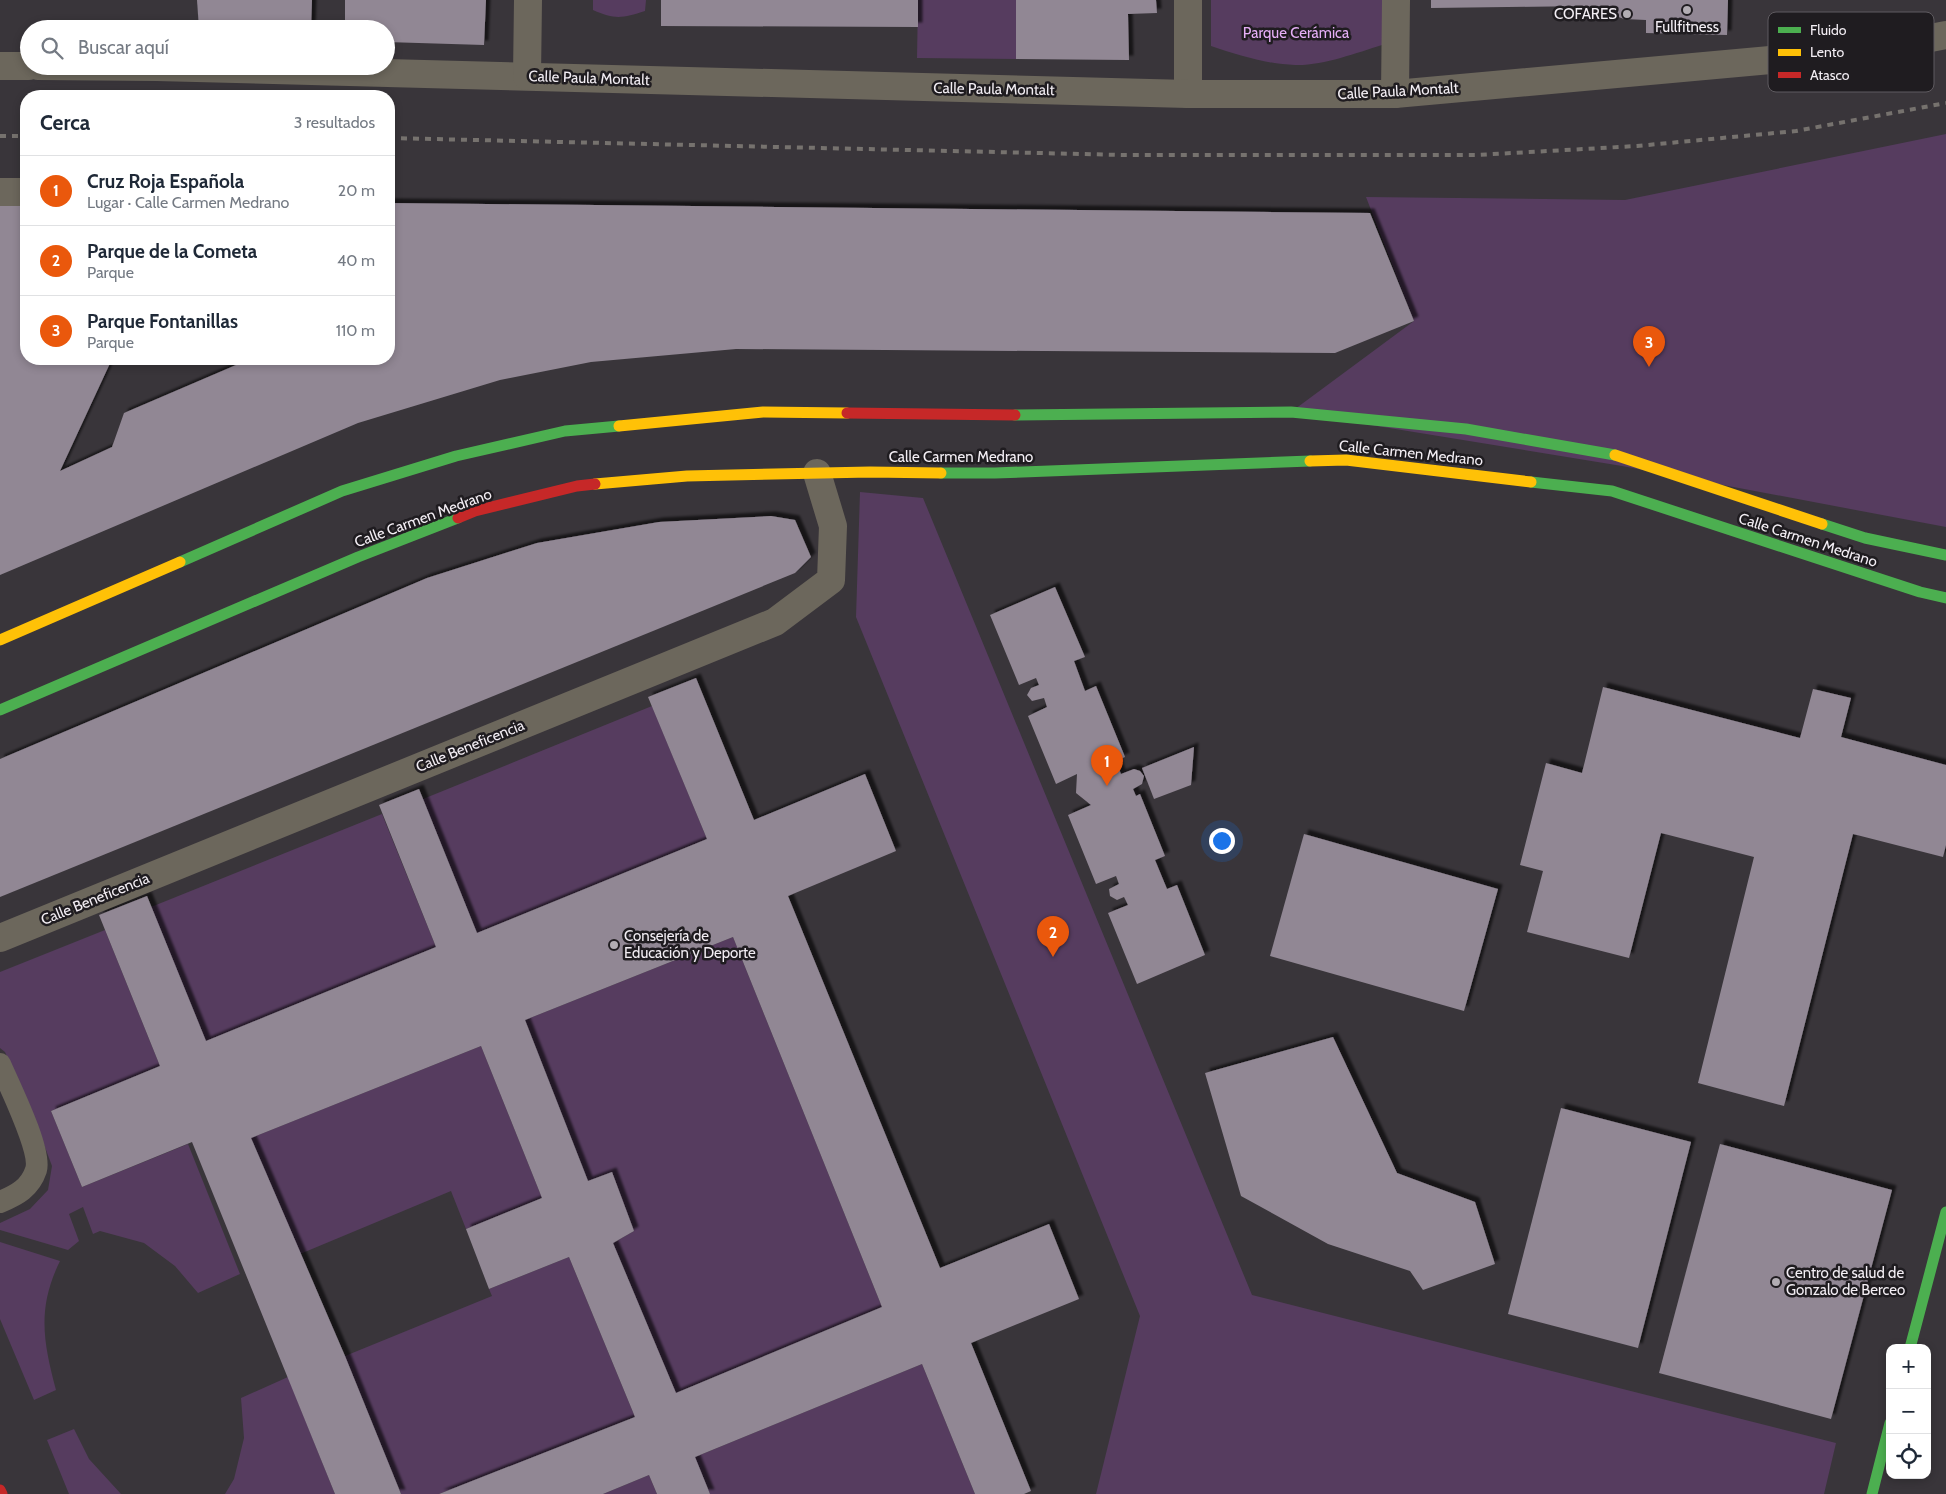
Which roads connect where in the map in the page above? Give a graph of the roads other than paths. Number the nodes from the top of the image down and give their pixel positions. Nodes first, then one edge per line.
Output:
1 (528, 0) edge
2 (1188, 0) edge
3 (1396, 0) edge
4 (1768, 60) edge
5 (0, 66) edge
6 (20, 66) edge
7 (395, 73) edge
8 (527, 76) junction
9 (1188, 94) junction
10 (1395, 94) junction
11 (0, 192) edge
12 (20, 192) edge
13 (817, 474) junction
14 (1946, 555) edge
15 (1946, 598) edge
16 (0, 640) edge
17 (0, 710) edge
18 (0, 938) edge
19 (0, 1064) edge
20 (0, 1202) edge
21 (1946, 1212) edge
22 (1911, 1344) edge
23 (1887, 1434) edge
24 (0, 1490) edge
25 (2, 1494) edge
26 (1872, 1494) edge

1 - 8 street
2 - 9 street
3 - 10 street
4 - 10 street, Calle Paula Montalt
5 - 6 street
7 - 8 street, Calle Paula Montalt
8 - 9 street, Calle Paula Montalt
9 - 10 street, Calle Paula Montalt
11 - 12 street
13 - 15 main road, Calle Carmen Medrano
13 - 17 main road, Calle Carmen Medrano
13 - 18 street, Calle Beneficencia
14 - 16 main road, Calle Carmen Medrano
19 - 20 lane
21 - 22 main road
23 - 26 main road
24 - 25 main road

